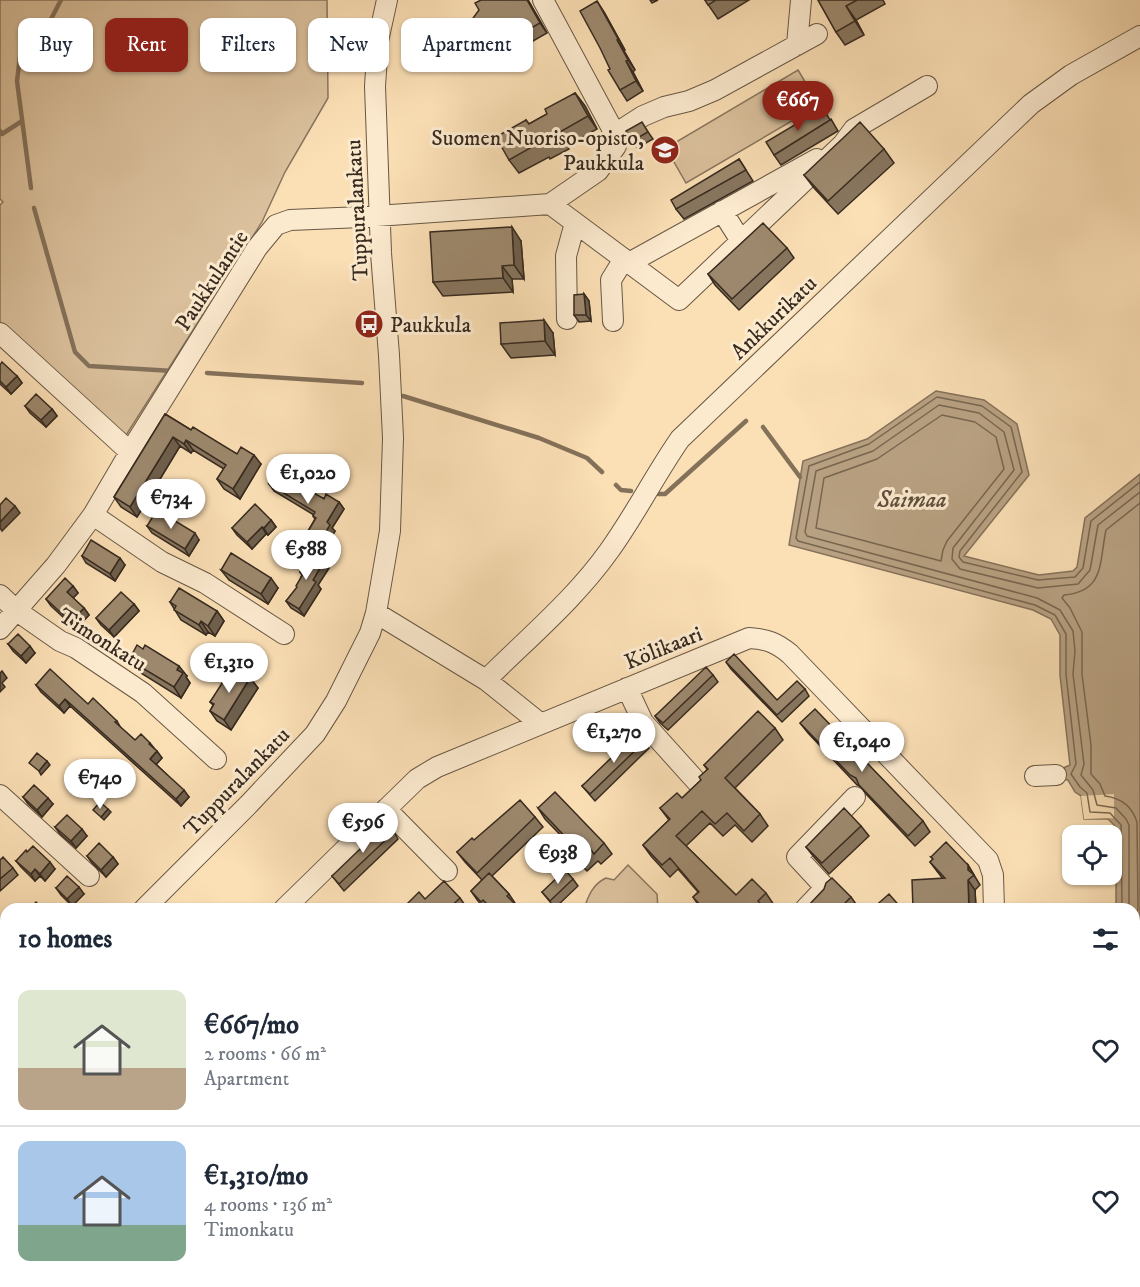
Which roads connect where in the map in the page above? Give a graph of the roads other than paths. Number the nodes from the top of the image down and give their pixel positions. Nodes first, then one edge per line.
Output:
1 (387, 0) edge
2 (543, 0) edge
3 (801, 0) edge
4 (817, 34) dead end
5 (1140, 36) edge
6 (797, 45) junction
7 (927, 86) dead end
8 (615, 134) junction
9 (843, 144) junction
10 (550, 204) junction
11 (722, 211) junction
12 (379, 215) junction
13 (575, 223) junction
14 (741, 241) junction
15 (627, 261) junction
16 (567, 319) dead end
17 (613, 321) dead end
18 (0, 333) edge
19 (130, 452) junction
20 (93, 515) junction
21 (0, 596) edge
22 (17, 611) junction
23 (376, 613) junction
24 (0, 629) edge
25 (284, 634) dead end
26 (486, 680) junction
27 (627, 688) junction
28 (541, 724) junction
29 (216, 759) dead end
30 (1056, 775) dead end
31 (1035, 776) dead end
32 (697, 782) edge
33 (0, 795) edge
34 (855, 797) dead end
35 (386, 808) junction
36 (447, 871) dead end
37 (88, 876) dead end
38 (150, 903) edge
39 (290, 903) edge
40 (811, 903) edge
41 (994, 903) edge

1 - 12 street, Tuppuralankatu
2 - 8 street
3 - 6 street
4 - 6 street
5 - 26 street, Ankkurikatu
6 - 8 street
7 - 9 street
8 - 10 street
9 - 11 street
9 - 14 street
10 - 12 street, Paukkulantie
10 - 13 street
11 - 14 street
11 - 15 street
12 - 19 street, Paukkulantie
12 - 23 street, Tuppuralankatu
13 - 15 street
13 - 16 street
14 - 15 street
15 - 17 street
18 - 19 street
19 - 20 street, Paukkulantie
20 - 22 street, Paukkulantie
20 - 25 street
21 - 22 street, Timonkatu
22 - 24 street, Paukkulantie
22 - 29 street, Timonkatu
23 - 26 street
23 - 38 street, Tuppuralankatu
26 - 28 street
27 - 28 street, Kölikaari
27 - 32 street
27 - 41 street, Kölikaari
28 - 35 street, Kölikaari
30 - 31 street
33 - 37 street
34 - 40 street
35 - 36 street
35 - 39 street, Kölikaari

